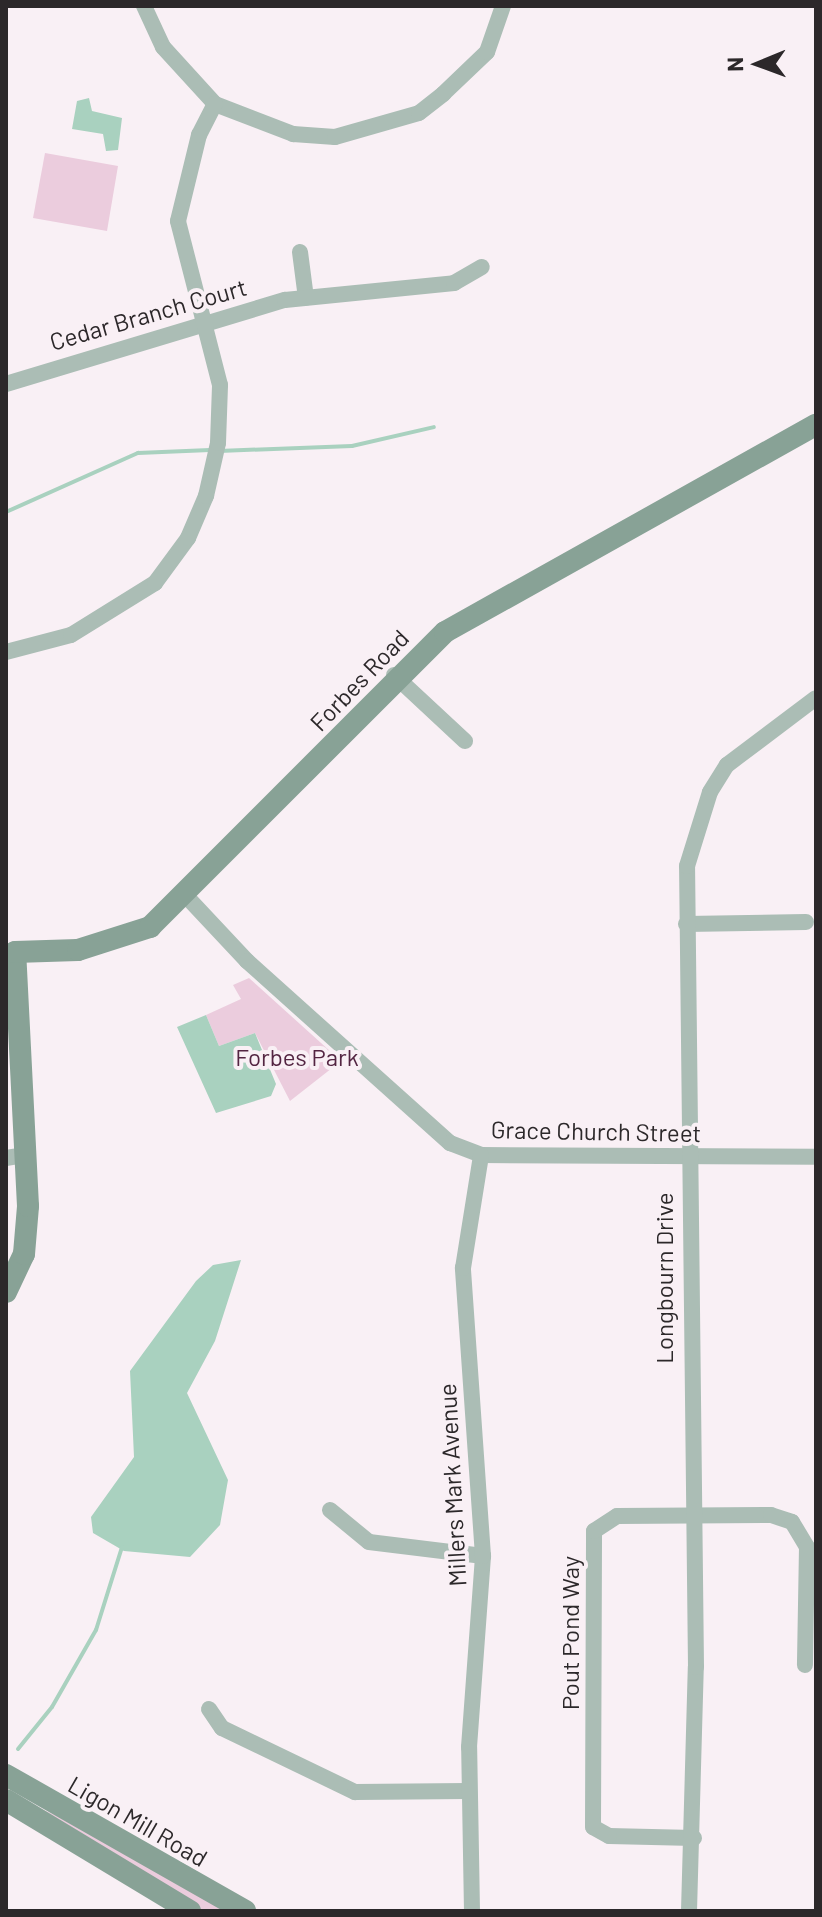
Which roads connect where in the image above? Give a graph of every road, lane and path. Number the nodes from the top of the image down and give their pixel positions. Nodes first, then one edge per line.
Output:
1 (144, 6) edge
2 (503, 6) edge
3 (215, 104) junction
4 (300, 252) dead end
5 (482, 267) dead end
6 (306, 298) junction
7 (205, 322) junction
8 (6, 384) edge
9 (816, 425) edge
10 (6, 652) edge
11 (394, 675) junction
12 (816, 698) edge
13 (465, 741) dead end
14 (187, 897) junction
15 (806, 922) dead end
16 (686, 924) junction
17 (10, 953) edge
18 (481, 1155) junction
19 (15, 1156) edge
20 (688, 1157) junction
21 (816, 1157) edge
22 (6, 1292) edge
23 (330, 1510) dead end
24 (689, 1514) junction
25 (483, 1556) junction
26 (811, 1557) edge
27 (805, 1665) dead end
28 (209, 1709) dead end
29 (6, 1775) edge
30 (467, 1791) junction
31 (6, 1800) edge
32 (694, 1838) junction
33 (190, 1911) edge
34 (245, 1911) edge
35 (472, 1911) edge
36 (689, 1911) edge

1 - 3 street
2 - 3 street
3 - 7 street
4 - 6 street
5 - 6 street, Cedar Branch Court
6 - 7 street, Cedar Branch Court
7 - 8 street, Cedar Branch Court
7 - 10 street
9 - 11 street, Forbes Road
11 - 13 street
11 - 14 street, Forbes Road
12 - 16 street, Longbourn Drive
14 - 17 street, Forbes Road
14 - 18 street, Grace Church Street
15 - 16 street
16 - 20 street, Longbourn Drive
17 - 19 street
18 - 20 street, Grace Church Street
18 - 25 street, Millers Mark Avenue
19 - 22 street
20 - 21 street, Grace Church Street
20 - 24 street, Longbourn Drive
23 - 25 street
24 - 26 street, Pout Pond Way
24 - 32 street, Longbourn Drive
24 - 32 street, Pout Pond Way
25 - 30 street, Millers Mark Avenue
26 - 27 street, Pout Pond Way
28 - 30 street
29 - 34 street, Ligon Mill Road
30 - 35 street, Millers Mark Avenue
31 - 33 street, Ligon Mill Road
32 - 36 street, Longbourn Drive

